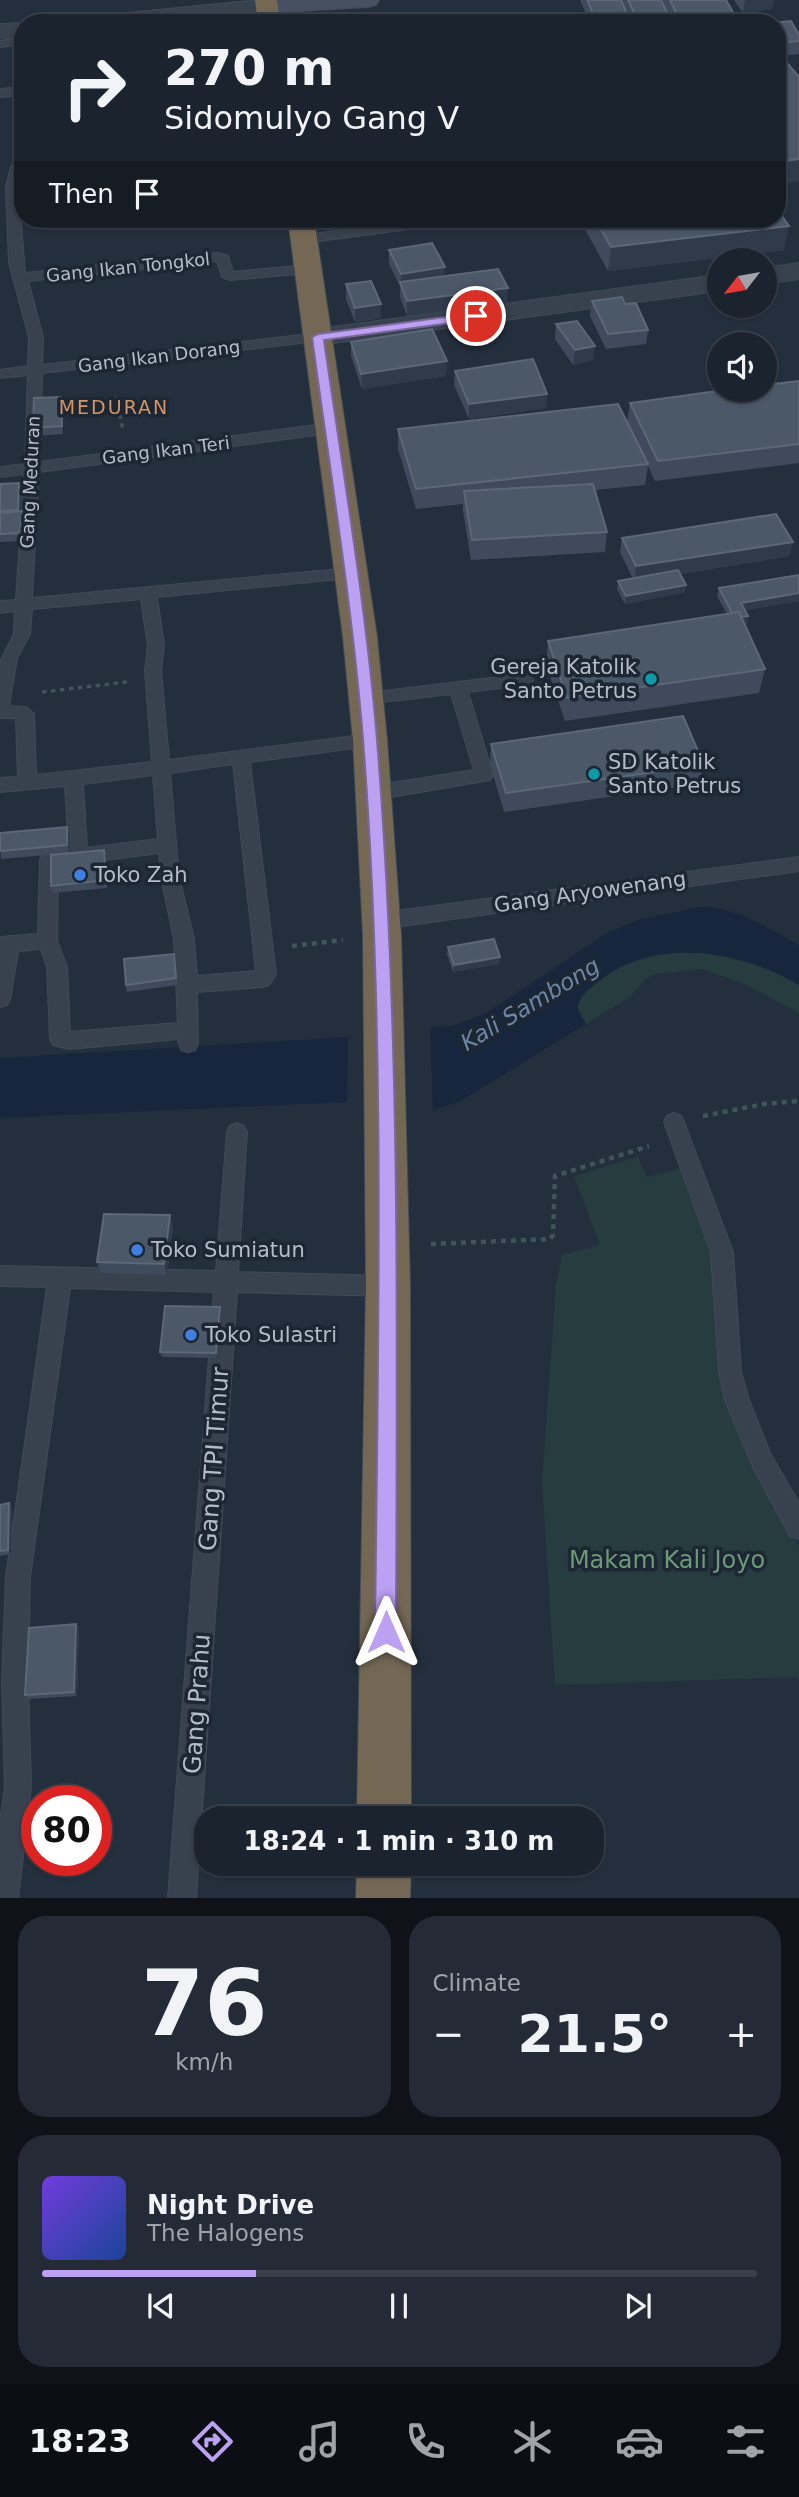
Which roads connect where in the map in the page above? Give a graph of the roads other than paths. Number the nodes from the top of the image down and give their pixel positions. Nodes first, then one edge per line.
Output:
1 (368, 0) edge
2 (267, 10) edge
3 (212, 14) edge
4 (14, 177) edge
5 (14, 213) edge
6 (15, 228) edge
7 (302, 229) edge
8 (308, 269) junction
9 (799, 271) edge
10 (777, 274) edge
11 (19, 278) junction
12 (707, 285) edge
13 (318, 337) junction
14 (35, 370) junction
15 (0, 374) edge
16 (331, 428) junction
17 (32, 468) junction
18 (0, 472) edge
19 (351, 573) junction
20 (148, 593) junction
21 (23, 605) junction
22 (0, 607) edge
23 (525, 680) dead end
24 (458, 688) junction
25 (365, 698) junction
26 (370, 740) junction
27 (241, 757) junction
28 (162, 767) junction
29 (74, 778) junction
30 (27, 783) junction
31 (0, 785) edge
32 (373, 793) junction
33 (167, 845) junction
34 (78, 855) junction
35 (799, 864) edge
36 (47, 941) junction
37 (382, 943) junction
38 (5, 945) edge
39 (188, 985) junction
40 (0, 999) edge
41 (677, 1129) road end
42 (237, 1132) dead end
43 (388, 1265) junction
44 (0, 1276) edge
45 (60, 1277) junction
46 (226, 1282) junction
47 (799, 1527) edge
48 (205, 1594) joint
49 (384, 1806) edge
50 (384, 1876) edge
51 (4, 1898) edge
52 (182, 1898) edge
53 (383, 1898) edge

1 - 2 main road
2 - 3 street
4 - 5 lane, Gang Meduran
6 - 11 lane, Gang Meduran
7 - 8 highway
8 - 11 lane, Gang Ikan Tongkol
8 - 13 highway
9 - 10 street
11 - 14 lane, Gang Meduran
12 - 13 street
13 - 14 lane, Gang Ikan Dorang
13 - 16 highway
14 - 15 lane, Gang Ikan Dorang
14 - 17 lane, Gang Meduran
16 - 17 lane, Gang Ikan Teri
16 - 19 highway
17 - 18 lane, Gang Ikan Teri
17 - 21 lane, Gang Meduran
19 - 20 lane
19 - 25 highway
20 - 21 lane
20 - 28 lane
21 - 22 lane
21 - 30 lane, Gang Meduran
23 - 24 lane
24 - 25 lane
24 - 32 lane
25 - 26 highway
26 - 27 lane
26 - 32 highway
27 - 28 lane
27 - 39 lane
28 - 29 lane
28 - 33 lane
29 - 30 lane
29 - 34 lane
30 - 31 lane
32 - 37 highway
33 - 34 lane
33 - 39 lane
34 - 36 lane
35 - 37 lane, Gang Aryowenang
36 - 38 lane
36 - 39 lane
37 - 43 highway
38 - 40 lane
41 - 47 lane
42 - 46 lane, Gang TPI Timur
43 - 46 lane
43 - 49 highway
44 - 45 lane
45 - 46 lane
45 - 51 lane
46 - 48 lane, Gang TPI Timur
48 - 52 lane, Gang Prahu
50 - 53 highway

